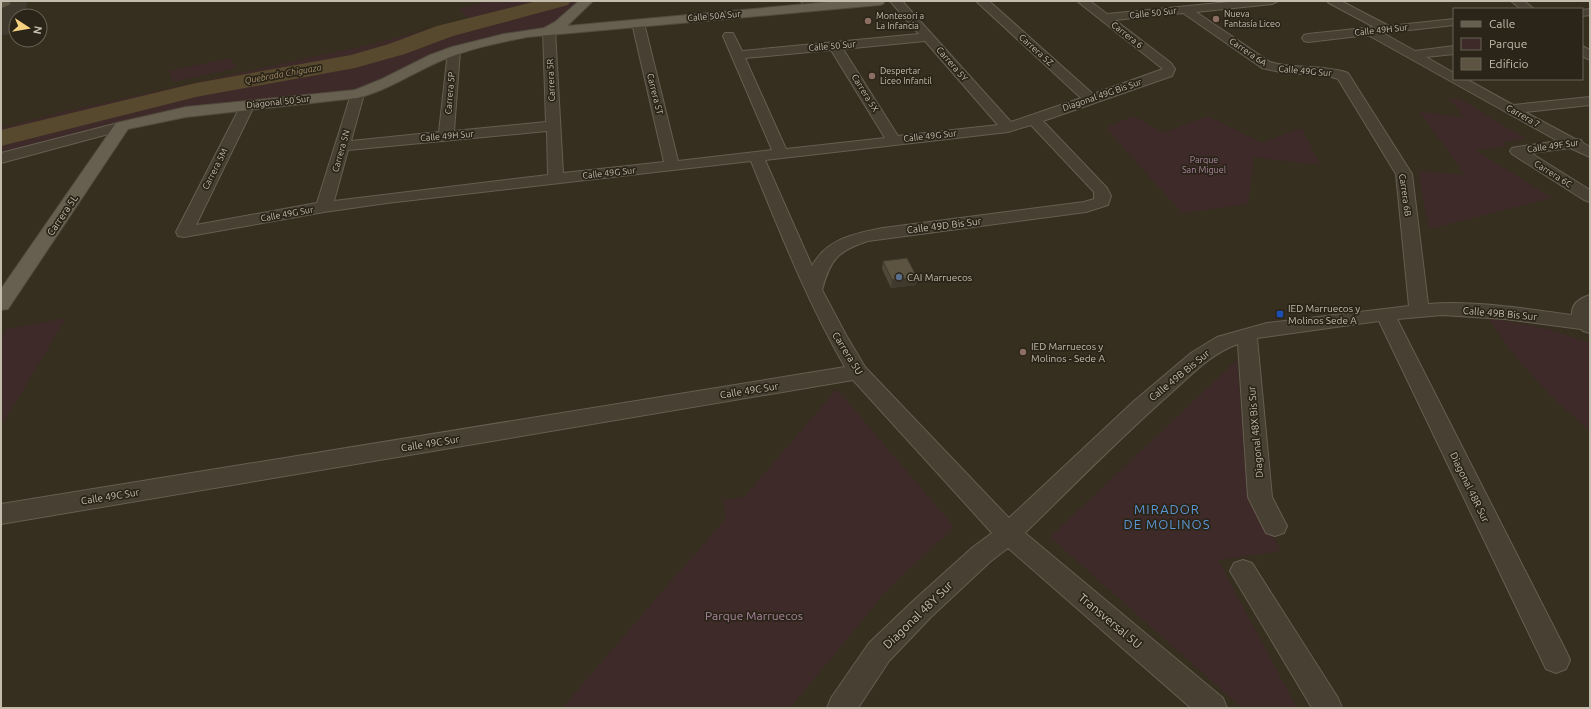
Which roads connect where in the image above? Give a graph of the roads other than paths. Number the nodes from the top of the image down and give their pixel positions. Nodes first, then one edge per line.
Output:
1 (587, 1) edge
2 (879, 1) edge
3 (896, 1) edge
4 (982, 1) edge
5 (1083, 1) edge
6 (1272, 1) edge
7 (1333, 1) edge
8 (1517, 1) edge
9 (809, 4) edge
10 (1527, 8) edge
11 (1185, 10) junction
12 (1105, 18) junction
13 (638, 22) junction
14 (1453, 23) edge
15 (549, 30) junction
16 (1388, 30) junction
17 (1370, 31) junction
18 (729, 36) dead end
19 (928, 37) junction
20 (1308, 38) dead end
21 (835, 46) junction
22 (454, 50) junction
23 (1453, 50) edge
24 (737, 55) junction
25 (1412, 55) junction
26 (1271, 67) joint
27 (1169, 69) joint
28 (1340, 74) joint
29 (1453, 77) edge
30 (1459, 80) edge
31 (357, 94) junction
32 (1090, 99) junction
33 (1590, 101) edge
34 (247, 106) junction
35 (1511, 109) junction
36 (1034, 119) junction
37 (122, 126) junction
38 (553, 126) junction
39 (1008, 128) junction
40 (446, 136) junction
41 (894, 141) junction
42 (1590, 141) edge
43 (1572, 143) junction
44 (342, 146) junction
45 (1517, 151) joint
46 (781, 153) junction
47 (1590, 153) edge
48 (756, 156) junction
49 (1, 158) edge
50 (672, 166) junction
51 (556, 179) junction
52 (1583, 187) edge
53 (1590, 197) edge
54 (324, 207) junction
55 (184, 232) joint
56 (813, 290) junction
57 (1590, 301) edge
58 (1, 304) edge
59 (1419, 310) junction
60 (1385, 314) junction
61 (1588, 325) edge
62 (1246, 334) junction
63 (858, 372) junction
64 (1, 514) edge
65 (1275, 526) dead end
66 (1008, 534) junction
67 (1243, 571) dead end
68 (1556, 660) dead end
69 (841, 708) edge
70 (1213, 708) edge
71 (1328, 708) edge

1 - 15 main road
2 - 9 main road, Calle 50A Sur
3 - 19 street, Carrera 5Y
4 - 32 street, Carrera 5Z
5 - 12 street, Carrera 6
6 - 11 street, Calle 50 Sur
7 - 16 street
8 - 10 street
9 - 13 main road, Calle 50A Sur
11 - 12 street, Calle 50 Sur
11 - 26 street, Carrera 6A
12 - 27 street, Carrera 6
13 - 15 main road, Calle 50A Sur
13 - 50 street, Carrera 5T
14 - 16 street, Calle 49H Sur
15 - 22 main road, Diagonal 50 Sur
15 - 38 street, Carrera 5R
16 - 17 street, Calle 49H Sur
17 - 20 street, Calle 49H Sur
17 - 25 street, Carrera 7
18 - 24 street
19 - 21 street, Calle 50 Sur
19 - 39 street, Carrera 5Y
21 - 24 street, Calle 50 Sur
21 - 41 street, Carrera 5X
22 - 31 main road, Diagonal 50 Sur
22 - 40 street, Carrera 5P
23 - 25 street
24 - 46 street
25 - 29 street, Carrera 7
26 - 28 street, Calle 49G Sur
27 - 32 street, Diagonal 49G Bis Sur
28 - 59 street, Carrera 6B
30 - 35 street, Carrera 7
31 - 34 main road, Diagonal 50 Sur
31 - 44 street, Carrera 5N
32 - 36 street, Diagonal 49G Bis Sur
33 - 35 street
34 - 37 main road, Diagonal 50 Sur
34 - 55 street, Carrera 5M
35 - 43 street, Carrera 7
36 - 39 street, Calle 49G Sur
36 - 56 street, Calle 49D Bis Sur
37 - 49 street, Diagonal 50 Sur
37 - 58 main road, Carrera 5L
38 - 40 street, Calle 49H Sur
38 - 51 street, Carrera 5R
39 - 41 street, Calle 49G Sur
40 - 44 street, Calle 49H Sur
41 - 46 street, Calle 49G Sur
42 - 43 street, Calle 49F Sur
43 - 45 street, Calle 49F Sur
43 - 47 street, Carrera 7
44 - 54 street, Carrera 5N
45 - 52 street, Carrera 6C
46 - 48 street, Calle 49G Sur
48 - 50 street, Calle 49G Sur
48 - 56 street, Carrera 5U
50 - 51 street, Calle 49G Sur
51 - 54 street, Calle 49G Sur
52 - 53 street, Carrera 6C
54 - 55 street, Calle 49G Sur
56 - 63 street, Carrera 5U
57 - 61 street, Calle 49B Bis Sur
59 - 60 street, Calle 49B Bis Sur
59 - 61 street, Calle 49B Bis Sur
60 - 62 street, Calle 49B Bis Sur
60 - 68 street, Diagonal 48R Sur
62 - 65 street, Diagonal 48X Bis Sur
62 - 66 street, Calle 49B Bis Sur
63 - 64 street, Calle 49C Sur
63 - 66 street, Carrera 5U
66 - 69 street, Diagonal 48Y Sur
66 - 70 street, Transversal 5U
67 - 71 street

